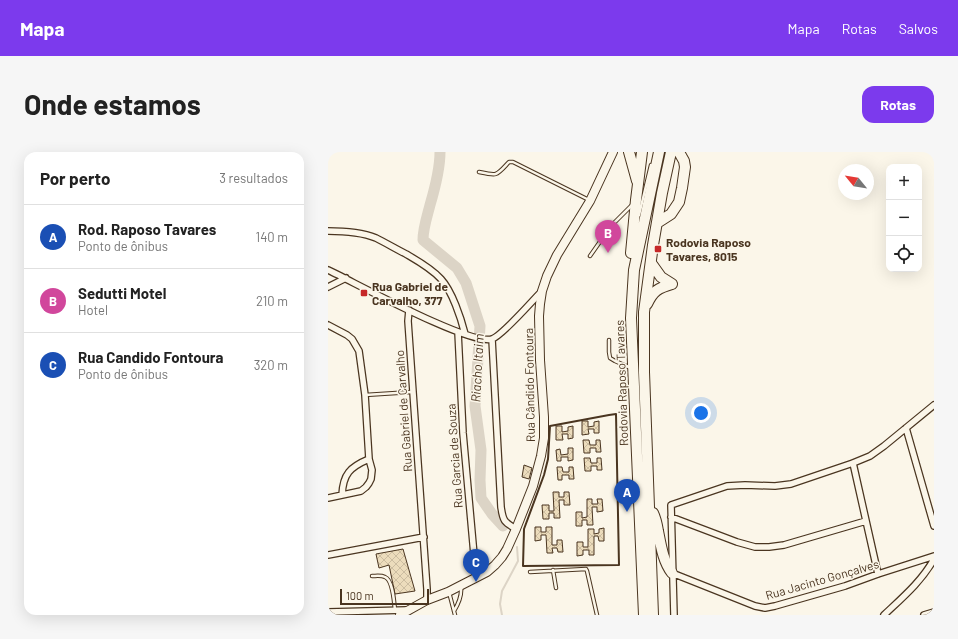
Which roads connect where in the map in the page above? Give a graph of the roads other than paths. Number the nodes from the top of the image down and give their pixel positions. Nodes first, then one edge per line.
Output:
1 (613, 152) edge
2 (629, 152) edge
3 (642, 152) edge
4 (658, 152) edge
5 (671, 152) edge
6 (679, 152) edge
7 (479, 172) dead end
8 (638, 184) junction
9 (636, 200) junction
10 (590, 201) junction
11 (639, 216) dead end
12 (638, 223) dead end
13 (656, 223) junction
14 (328, 231) edge
15 (631, 249) junction
16 (590, 256) dead end
17 (651, 263) junction
18 (328, 270) edge
19 (634, 270) junction
20 (346, 278) junction
21 (328, 287) edge
22 (542, 291) junction
23 (409, 310) junction
24 (644, 312) junction
25 (328, 325) edge
26 (458, 332) junction
27 (465, 334) junction
28 (488, 340) junction
29 (609, 340) dead end
30 (633, 369) junction
31 (413, 392) junction
32 (365, 395) junction
33 (934, 405) edge
34 (906, 428) junction
35 (369, 459) junction
36 (853, 463) junction
37 (342, 495) junction
38 (328, 498) edge
39 (650, 510) junction
40 (671, 517) junction
41 (866, 521) junction
42 (934, 526) edge
43 (516, 529) junction
44 (424, 537) junction
45 (328, 555) edge
46 (934, 558) edge
47 (553, 570) junction
48 (530, 572) dead end
49 (672, 573) junction
50 (878, 574) junction
51 (372, 576) dead end
52 (476, 577) junction
53 (461, 585) junction
54 (556, 588) dead end
55 (448, 592) junction
56 (427, 600) junction
57 (454, 611) junction
58 (328, 612) edge
59 (376, 612) junction
60 (934, 612) edge
61 (398, 613) edge
62 (381, 615) edge
63 (455, 615) edge
64 (597, 615) edge
65 (644, 615) edge
66 (653, 615) edge
67 (674, 615) edge
68 (884, 615) edge
69 (924, 615) edge

1 - 10 main road, Rua Cândido Fontoura
2 - 8 highway
3 - 8 highway
4 - 11 lane
4 - 19 highway, Rodovia Raposo Tavares
5 - 13 highway, Rodovia Raposo Tavares
6 - 13 highway
7 - 10 lane
8 - 9 highway
9 - 15 highway
9 - 16 lane
10 - 22 main road, Rua Cândido Fontoura
12 - 15 lane
13 - 17 highway, Rodovia Raposo Tavares
14 - 27 street
15 - 19 highway
17 - 24 highway, Rodovia Raposo Tavares
17 - 24 highway
18 - 20 street
19 - 30 highway, Rodovia Raposo Tavares
20 - 21 street
20 - 23 street
22 - 28 street
22 - 43 main road, Rua Cândido Fontoura
23 - 26 street
23 - 31 street, Rua Gabriel de Carvalho
24 - 39 highway, Rodovia Raposo Tavares
25 - 32 street
26 - 27 street
26 - 52 street, Rua Garcia de Souza
27 - 28 street
28 - 43 street
29 - 30 lane
30 - 65 highway, Rodovia Raposo Tavares
31 - 32 lane
31 - 44 street, Rua Gabriel de Carvalho
32 - 35 street
33 - 34 street
34 - 36 street
34 - 42 street
35 - 37 street
35 - 37 street
36 - 40 street
36 - 41 street
37 - 38 street
39 - 49 highway
39 - 66 highway, Rodovia Raposo Tavares
40 - 41 street
40 - 49 street
41 - 50 street
43 - 52 main road, Rua Cândido Fontoura
44 - 45 street
44 - 56 street, Rua Gabriel de Carvalho
46 - 50 street, Rua Jacinto Gonçalves
46 - 68 street
47 - 48 lane
47 - 54 lane
47 - 64 lane
49 - 50 street, Rua Jacinto Gonçalves
49 - 67 street
51 - 61 lane
52 - 53 main road, Rua Cândido Fontoura
53 - 55 main road, Rua Cândido Fontoura
53 - 57 lane
55 - 56 main road, Rua Cândido Fontoura
55 - 57 lane
56 - 61 main road, Rua Cândido Fontoura
57 - 63 lane
58 - 59 street
59 - 61 street
59 - 62 street
60 - 69 street

